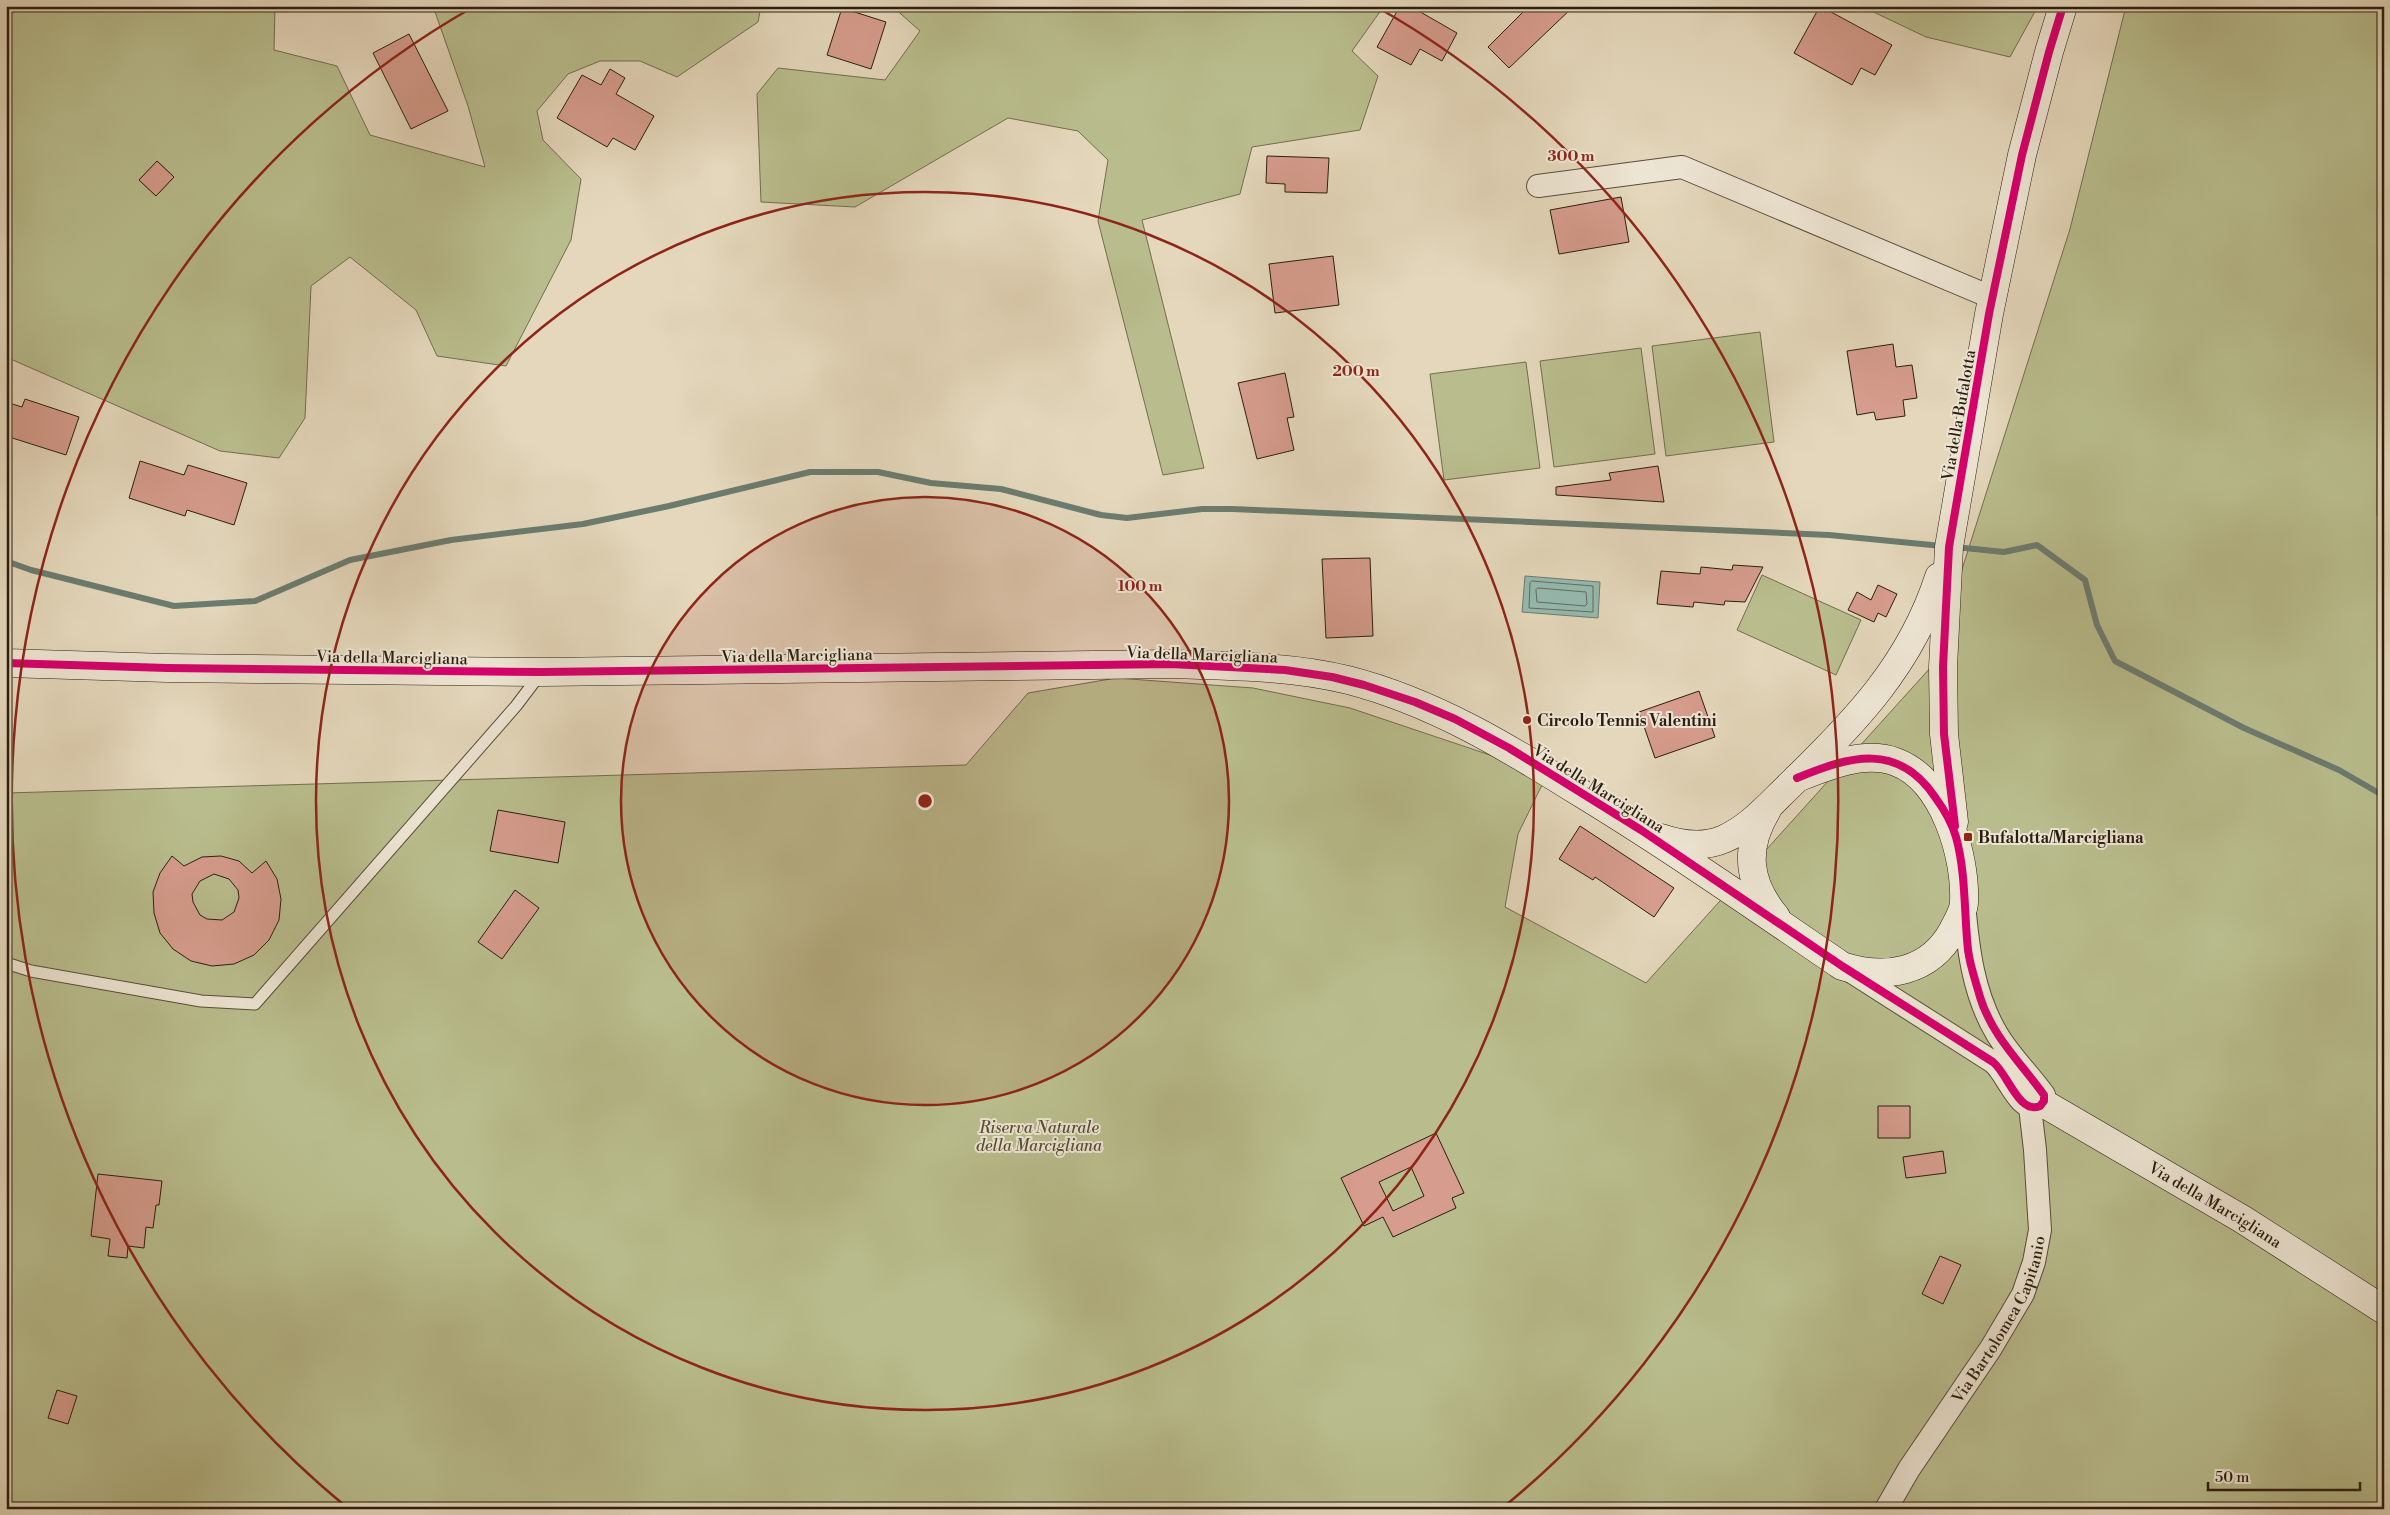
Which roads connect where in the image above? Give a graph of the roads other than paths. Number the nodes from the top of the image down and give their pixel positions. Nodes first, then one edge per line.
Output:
1 (2063, 6) edge
2 (1538, 186) dead end
3 (1992, 298) junction
4 (1949, 547) junction
5 (6, 663) edge
6 (542, 672) junction
7 (1797, 778) junction
8 (1772, 802) junction
9 (1641, 830) junction
10 (1956, 836) junction
11 (1964, 903) junction
12 (1785, 928) junction
13 (6, 963) edge
14 (1842, 966) junction
15 (2036, 1105) junction
16 (2384, 1310) edge
17 (1886, 1509) edge

1 - 3 street, Via della Bufalotta
2 - 3 street
3 - 4 street, Via della Bufalotta
4 - 7 street, Via della Bufalotta
4 - 10 street, Via della Bufalotta
5 - 6 street, Via della Marcigliana
6 - 9 street, Via della Marcigliana
6 - 13 lane
7 - 8 street, Via della Bufalotta
7 - 10 street
8 - 9 street
8 - 12 street
9 - 12 street, Via della Marcigliana
10 - 11 street, Via della Bufalotta
11 - 14 street
11 - 15 street
12 - 14 street, Via della Marcigliana
14 - 15 street, Via della Marcigliana
15 - 16 street, Via della Marcigliana
15 - 17 street, Via Bartolomea Capitanio

